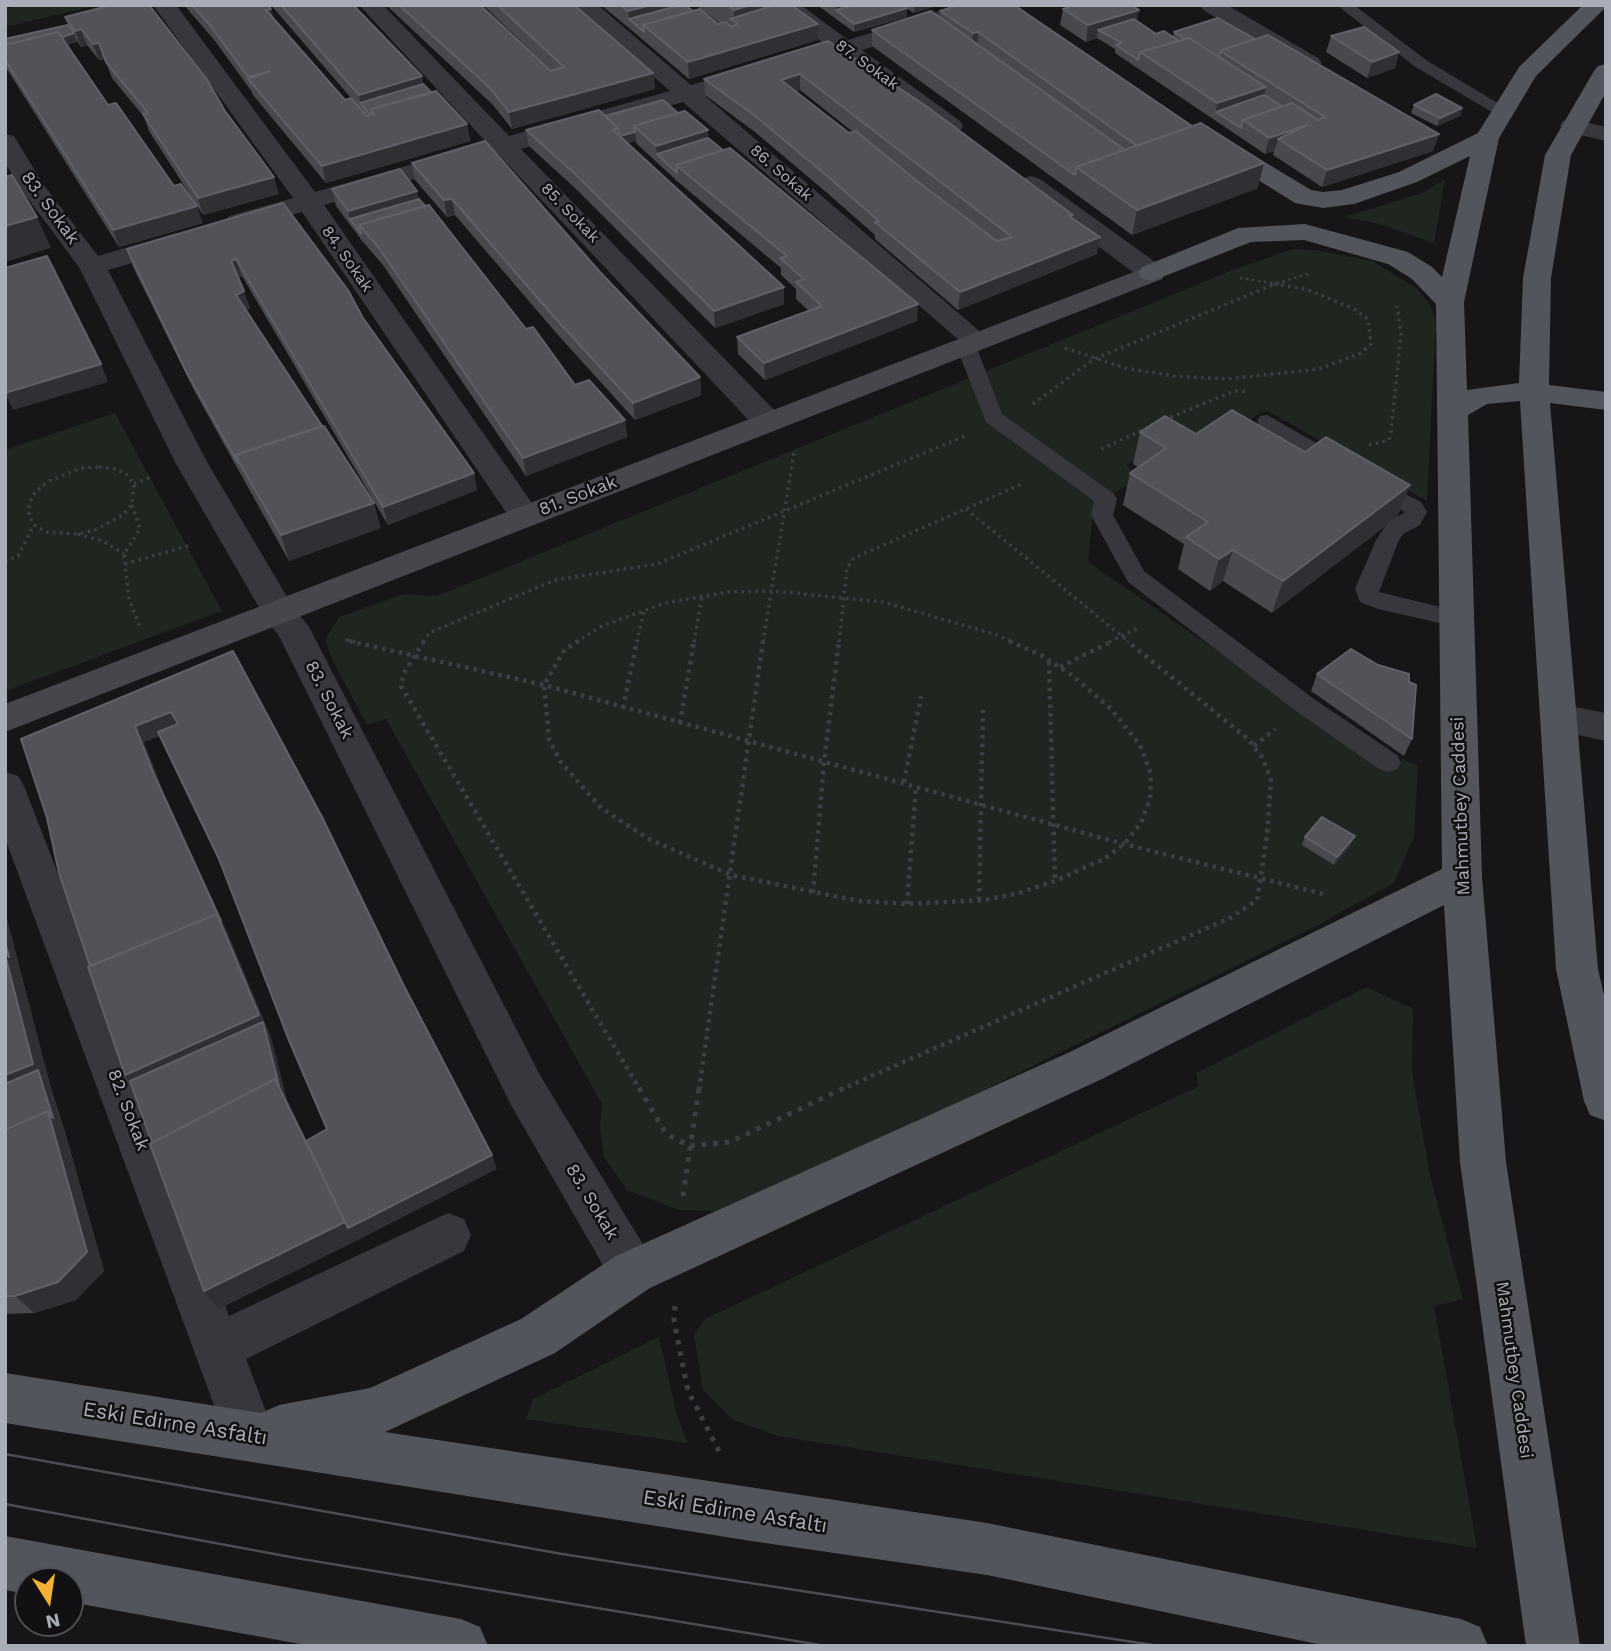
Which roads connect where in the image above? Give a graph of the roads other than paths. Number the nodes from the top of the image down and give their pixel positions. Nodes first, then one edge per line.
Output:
1 (370, 5) edge
2 (584, 5) edge
3 (786, 5) edge
4 (984, 5) edge
5 (1211, 5) edge
6 (1344, 5) edge
7 (1596, 5) edge
8 (158, 6) edge
9 (845, 48) junction
10 (1606, 71) edge
11 (1326, 73) edge
12 (687, 93) junction
13 (1503, 111) junction
14 (1572, 126) junction
15 (1196, 130) edge
16 (1606, 134) edge
17 (965, 136) edge
18 (1487, 138) junction
19 (5, 141) edge
20 (505, 146) junction
21 (1009, 169) edge
22 (19, 191) edge
23 (308, 201) junction
24 (219, 228) edge
25 (194, 236) edge
26 (77, 259) junction
27 (1152, 273) junction
28 (1450, 302) junction
29 (971, 343) junction
30 (1534, 392) junction
31 (1606, 401) edge
32 (1452, 411) junction
33 (1267, 421) dead end
34 (768, 422) junction
35 (525, 516) junction
36 (1457, 619) junction
37 (286, 620) junction
38 (1560, 718) junction
39 (5, 719) edge
40 (1606, 727) edge
41 (1388, 762) dead end
42 (5, 786) edge
43 (1462, 877) junction
44 (1577, 969) junction
45 (1606, 1012) edge
46 (1606, 1101) edge
47 (448, 1235) dead end
48 (633, 1272) junction
49 (217, 1348) junction
50 (5, 1398) edge
51 (250, 1435) junction
52 (5, 1563) edge
53 (461, 1646) edge
54 (1461, 1646) edge
55 (1553, 1646) edge

1 - 20 street, 85. Sokak
2 - 12 street, 86. Sokak
3 - 9 street, 87. Sokak
4 - 9 street
5 - 11 street
6 - 13 lane
7 - 13 main road, Mahmutbey Caddesi
8 - 23 street, 84. Sokak
9 - 12 street
9 - 17 street, 87. Sokak
10 - 14 main road
12 - 20 street
12 - 29 street, 86. Sokak
13 - 18 main road, Mahmutbey Caddesi
14 - 16 street
14 - 30 main road
15 - 18 main road
18 - 28 main road, Mahmutbey Caddesi
19 - 22 street, 83. Sokak
20 - 23 street
20 - 34 street, 85. Sokak
21 - 27 street
22 - 26 street, 83. Sokak
23 - 24 street
23 - 35 street, 84. Sokak
25 - 26 street
26 - 37 street, 83. Sokak
27 - 28 main road
27 - 29 street, 81. Sokak
28 - 32 main road, Mahmutbey Caddesi
29 - 34 street, 81. Sokak
29 - 41 lane
30 - 31 main road
30 - 32 main road
30 - 38 main road
32 - 36 main road, Mahmutbey Caddesi
33 - 36 lane
34 - 35 street, 81. Sokak
35 - 37 street, 81. Sokak
36 - 43 main road, Mahmutbey Caddesi
37 - 39 street, 81. Sokak
37 - 48 street, 83. Sokak
38 - 40 street
38 - 44 main road
42 - 49 street, 82. Sokak
43 - 48 main road
43 - 55 main road, Mahmutbey Caddesi
44 - 45 main road
44 - 46 main road
47 - 49 street
48 - 51 main road
49 - 51 street, 82. Sokak
50 - 51 main road, Eski Edirne Asfaltı
51 - 54 main road, Eski Edirne Asfaltı
52 - 53 main road

